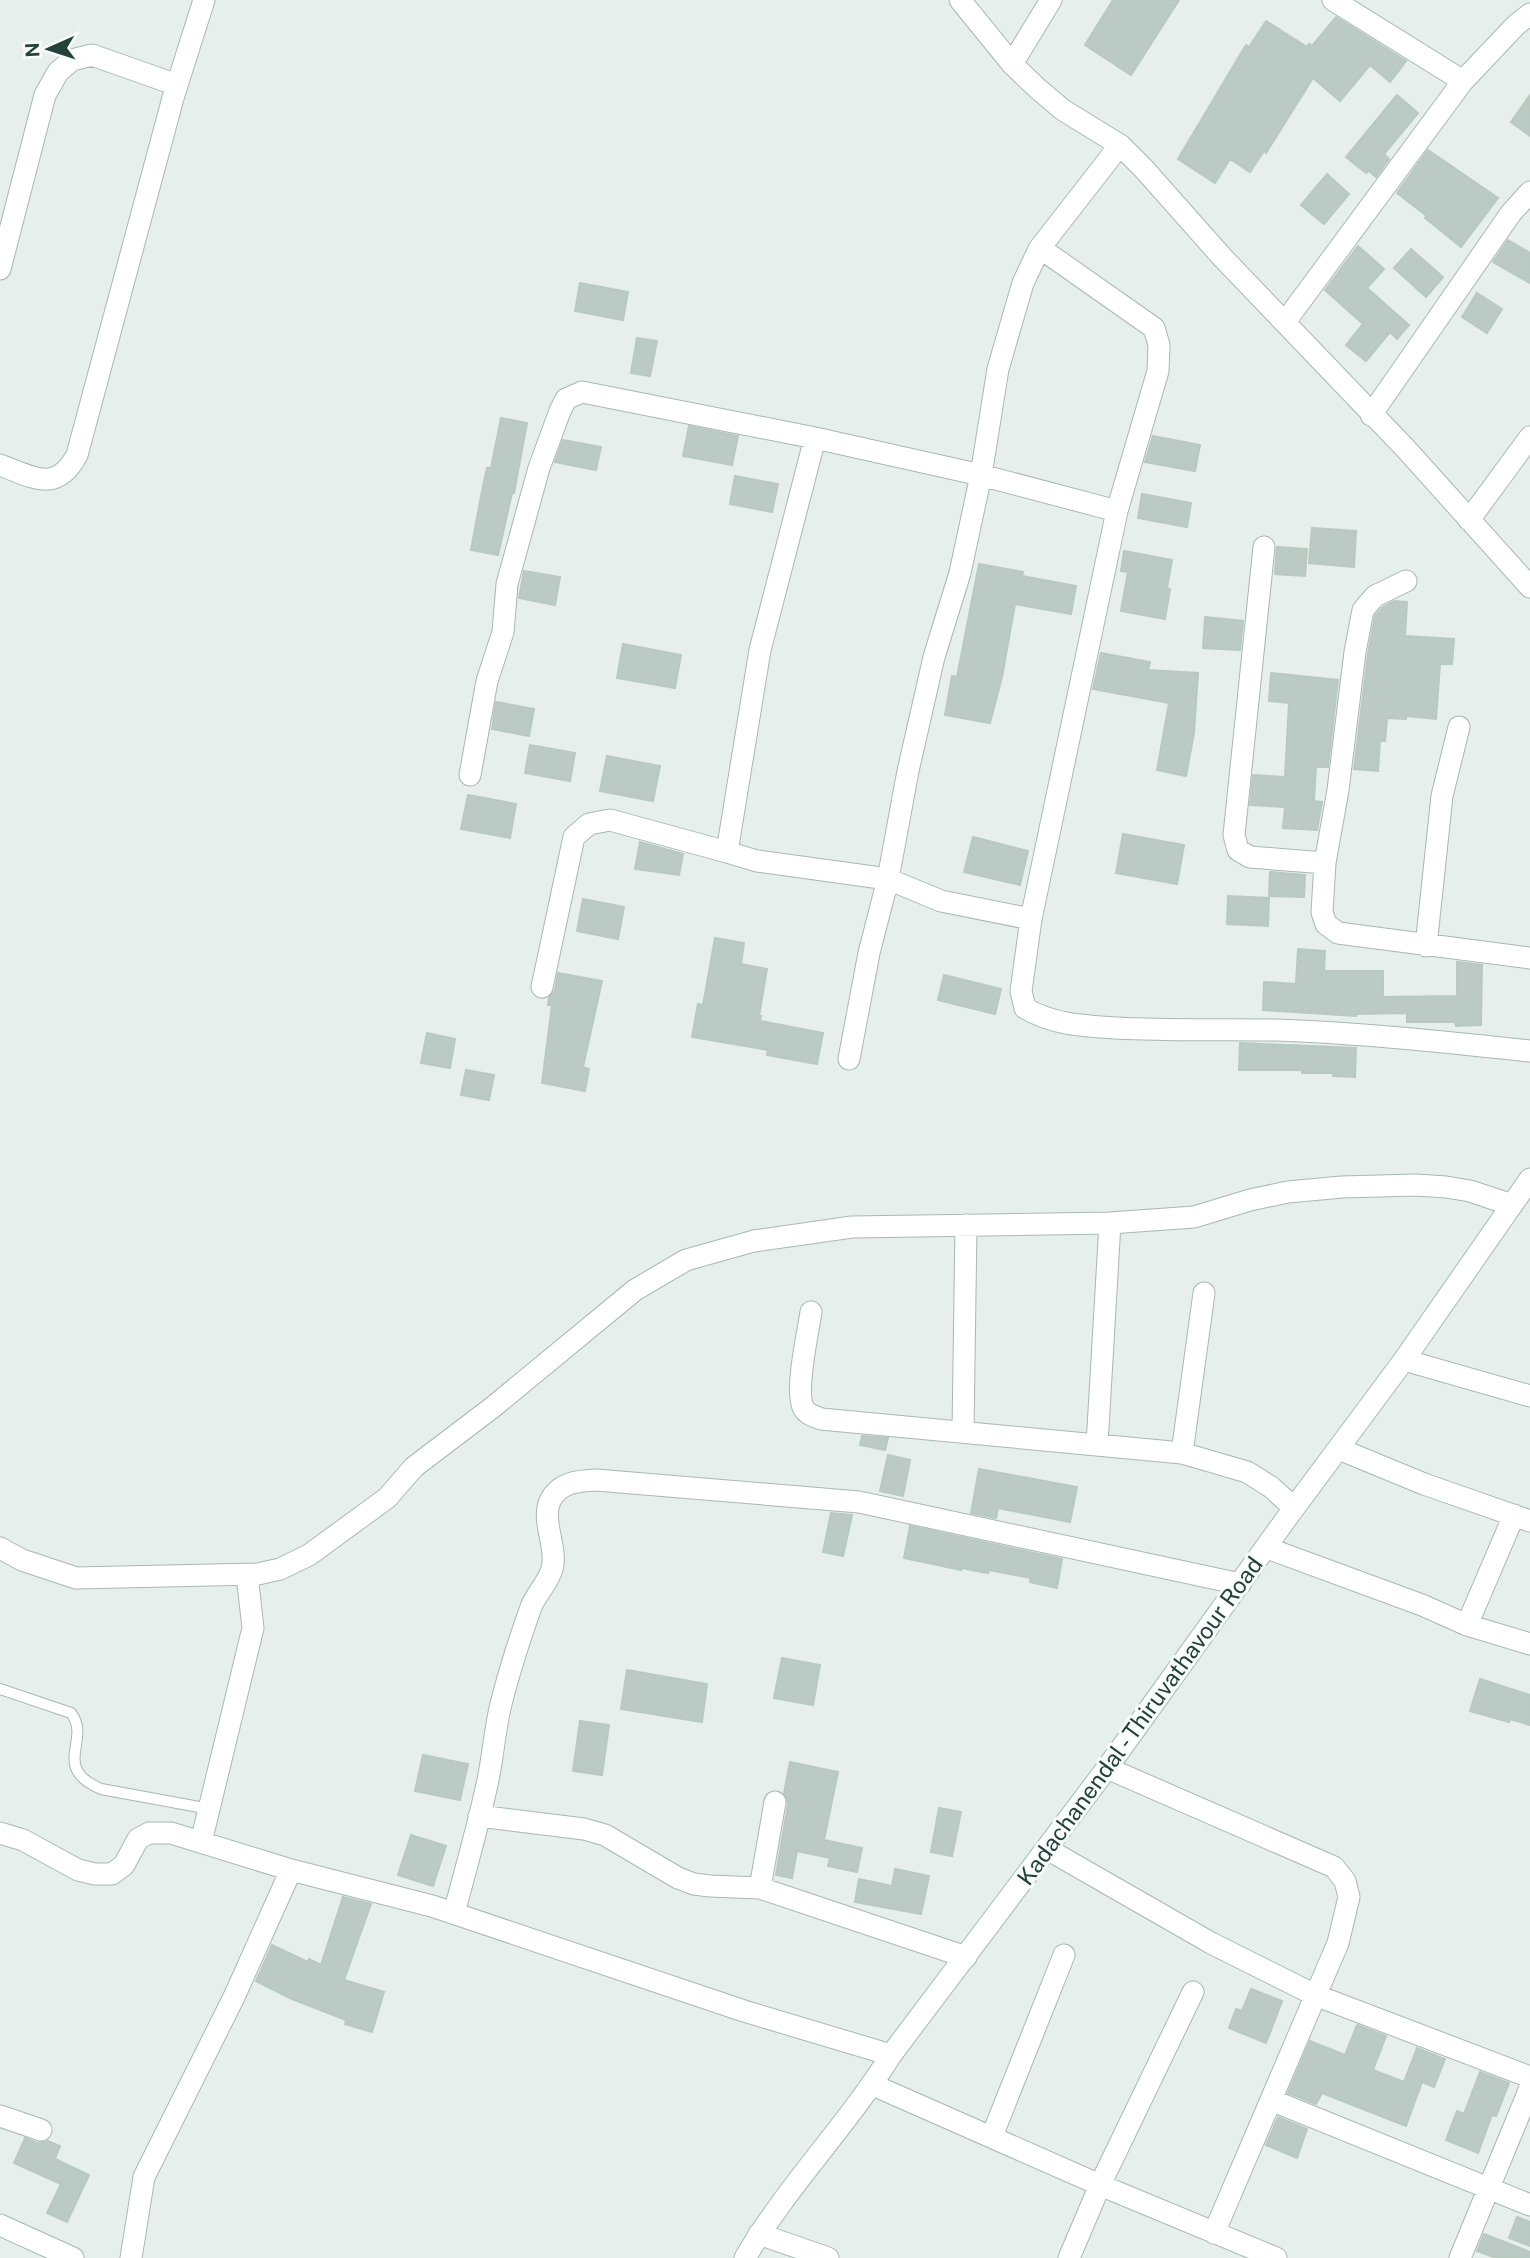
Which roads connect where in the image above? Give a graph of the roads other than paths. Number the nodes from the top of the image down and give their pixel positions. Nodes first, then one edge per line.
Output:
1 (204, 0) edge
2 (960, 0) edge
3 (1051, 0) edge
4 (1333, 0) edge
5 (1355, 6) edge
6 (1530, 14) edge
7 (1012, 64) junction
8 (1463, 80) junction
9 (177, 85) junction
10 (1120, 145) junction
11 (1530, 192) edge
12 (1040, 248) junction
13 (0, 269) edge
14 (1286, 322) junction
15 (1371, 415) junction
16 (1530, 437) edge
17 (815, 438) junction
18 (0, 465) edge
19 (981, 475) junction
20 (1117, 511) junction
21 (1469, 520) junction
22 (1264, 547) dead end
23 (1406, 580) dead end
24 (1530, 587) edge
25 (1459, 727) dead end
26 (470, 775) dead end
27 (727, 852) junction
28 (1325, 863) junction
29 (888, 879) junction
30 (1031, 919) junction
31 (1426, 946) junction
32 (1530, 958) edge
33 (542, 987) dead end
34 (1530, 1051) edge
35 (849, 1059) dead end
36 (1530, 1179) edge
37 (1512, 1205) junction
38 (1110, 1223) junction
39 (966, 1225) junction
40 (1204, 1293) dead end
41 (811, 1312) dead end
42 (1404, 1360) junction
43 (1530, 1396) edge
44 (963, 1432) junction
45 (1097, 1446) junction
46 (1339, 1449) junction
47 (1182, 1454) junction
48 (1294, 1507) junction
49 (1522, 1518) edge
50 (0, 1548) edge
51 (1267, 1548) junction
52 (247, 1574) junction
53 (1240, 1584) junction
54 (1467, 1625) junction
55 (1530, 1644) edge
56 (0, 1689) edge
57 (1107, 1768) junction
58 (775, 1802) dead end
59 (210, 1809) junction
60 (479, 1816) junction
61 (0, 1833) edge
62 (201, 1842) junction
63 (1047, 1849) junction
64 (291, 1870) junction
65 (760, 1888) junction
66 (454, 1913) junction
67 (1064, 1955) dead end
68 (966, 1957) junction
69 (1193, 1992) dead end
70 (1315, 1995) junction
71 (891, 2055) junction
72 (1530, 2077) edge
73 (873, 2085) junction
74 (1530, 2088) edge
75 (1271, 2100) junction
76 (0, 2116) edge
77 (41, 2130) dead end
78 (992, 2136) junction
79 (1100, 2185) junction
80 (1488, 2188) junction
81 (1530, 2205) edge
82 (0, 2225) edge
83 (1214, 2233) junction
84 (759, 2234) junction
85 (73, 2258) edge
86 (131, 2258) edge
87 (745, 2258) edge
88 (828, 2258) edge
89 (1069, 2258) edge
90 (1276, 2258) edge
91 (1460, 2258) edge

1 - 9 street
2 - 7 street
3 - 7 street
4 - 5 street
5 - 8 street
6 - 8 street
7 - 10 street
8 - 14 street
9 - 13 street
9 - 18 street
10 - 12 street
10 - 14 street
11 - 15 street
12 - 19 street
12 - 20 street
14 - 15 street
15 - 21 street
16 - 21 street
17 - 19 street
17 - 26 street
17 - 27 street
19 - 20 street
19 - 29 street
20 - 30 street
21 - 24 street
22 - 28 street
23 - 28 street
25 - 31 street
27 - 29 street
27 - 33 street
28 - 31 street
29 - 30 street
29 - 35 street
30 - 34 street
31 - 32 street
36 - 37 street, Kadachanendal - Thiruvathavour Road
37 - 38 street
37 - 42 street, Kadachanendal - Thiruvathavour Road
38 - 39 street
38 - 45 street
39 - 44 street
39 - 52 street
40 - 47 street
41 - 44 street
42 - 43 street
42 - 46 street, Kadachanendal - Thiruvathavour Road
44 - 45 street
45 - 47 street
46 - 48 street, Kadachanendal - Thiruvathavour Road
46 - 49 street
47 - 48 street
48 - 51 street, Kadachanendal - Thiruvathavour Road
49 - 54 street
50 - 52 street
51 - 53 street, Kadachanendal - Thiruvathavour Road
51 - 54 street
52 - 59 street
53 - 57 street, Kadachanendal - Thiruvathavour Road
53 - 60 street
54 - 55 street
56 - 59 lane
57 - 63 street, Kadachanendal - Thiruvathavour Road
57 - 70 street
58 - 65 street
59 - 62 street
60 - 65 street
60 - 66 street
61 - 62 street
62 - 64 street
63 - 68 street, Kadachanendal - Thiruvathavour Road
63 - 70 street
64 - 66 street
64 - 86 street
65 - 68 street
66 - 71 street
67 - 78 street
68 - 71 street, Kadachanendal - Thiruvathavour Road
69 - 79 street
70 - 72 street
70 - 75 street
71 - 73 street, Kadachanendal - Thiruvathavour Road
73 - 78 street
73 - 84 street, Kadachanendal - Thiruvathavour Road
74 - 80 street
75 - 80 street
75 - 83 street
76 - 77 street
78 - 79 street
79 - 83 street
79 - 89 street
80 - 81 street
80 - 91 street
82 - 85 street
83 - 90 street
84 - 87 street, Kadachanendal - Thiruvathavour Road
84 - 88 street

